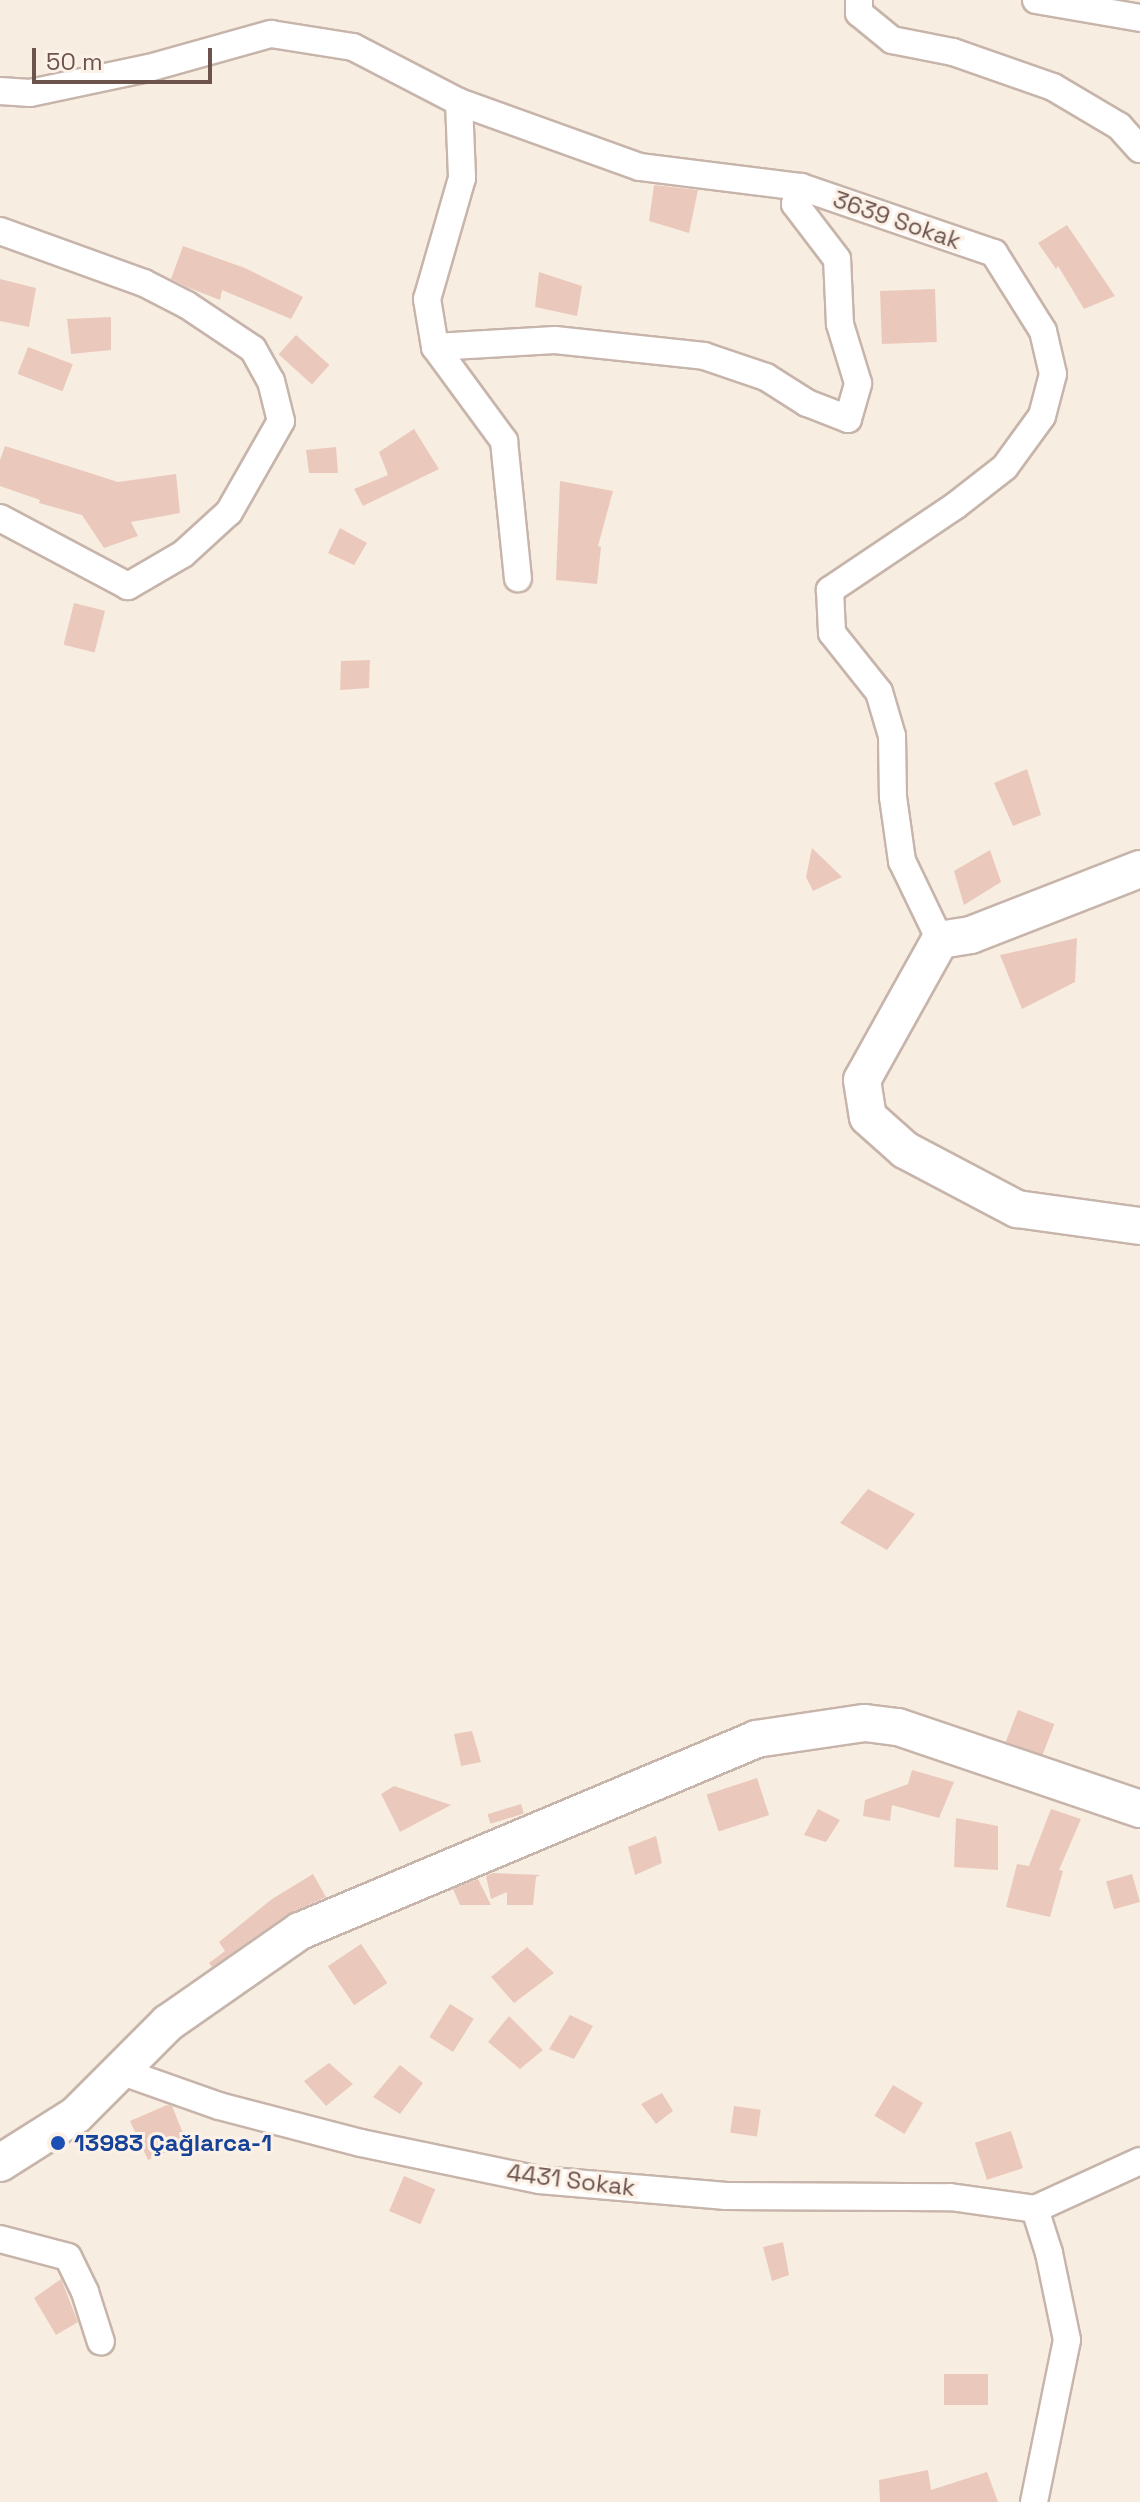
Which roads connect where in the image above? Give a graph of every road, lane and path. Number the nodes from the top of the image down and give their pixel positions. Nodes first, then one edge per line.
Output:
1 (859, 0) edge
2 (1036, 0) edge
3 (1140, 18) edge
4 (0, 91) edge
5 (459, 102) junction
6 (1140, 149) edge
7 (801, 187) junction
8 (0, 231) edge
9 (435, 347) junction
10 (0, 518) edge
11 (518, 578) dead end
12 (1140, 869) edge
13 (940, 940) junction
14 (1140, 1226) edge
15 (1140, 1809) edge
16 (120, 2071) junction
17 (1140, 2161) edge
18 (0, 2163) edge
19 (1035, 2209) junction
20 (0, 2239) edge
21 (101, 2342) dead end
22 (1034, 2502) edge

1 - 6 street
2 - 3 street
4 - 5 street, 3639 Sokak
5 - 7 street, 3639 Sokak
5 - 9 street
7 - 9 street
7 - 13 street, 3639 Sokak
8 - 10 street
9 - 11 street
12 - 13 street
13 - 14 street
15 - 16 street
16 - 18 street
16 - 19 street, 4431 Sokak
17 - 19 street
19 - 22 street
20 - 21 street

